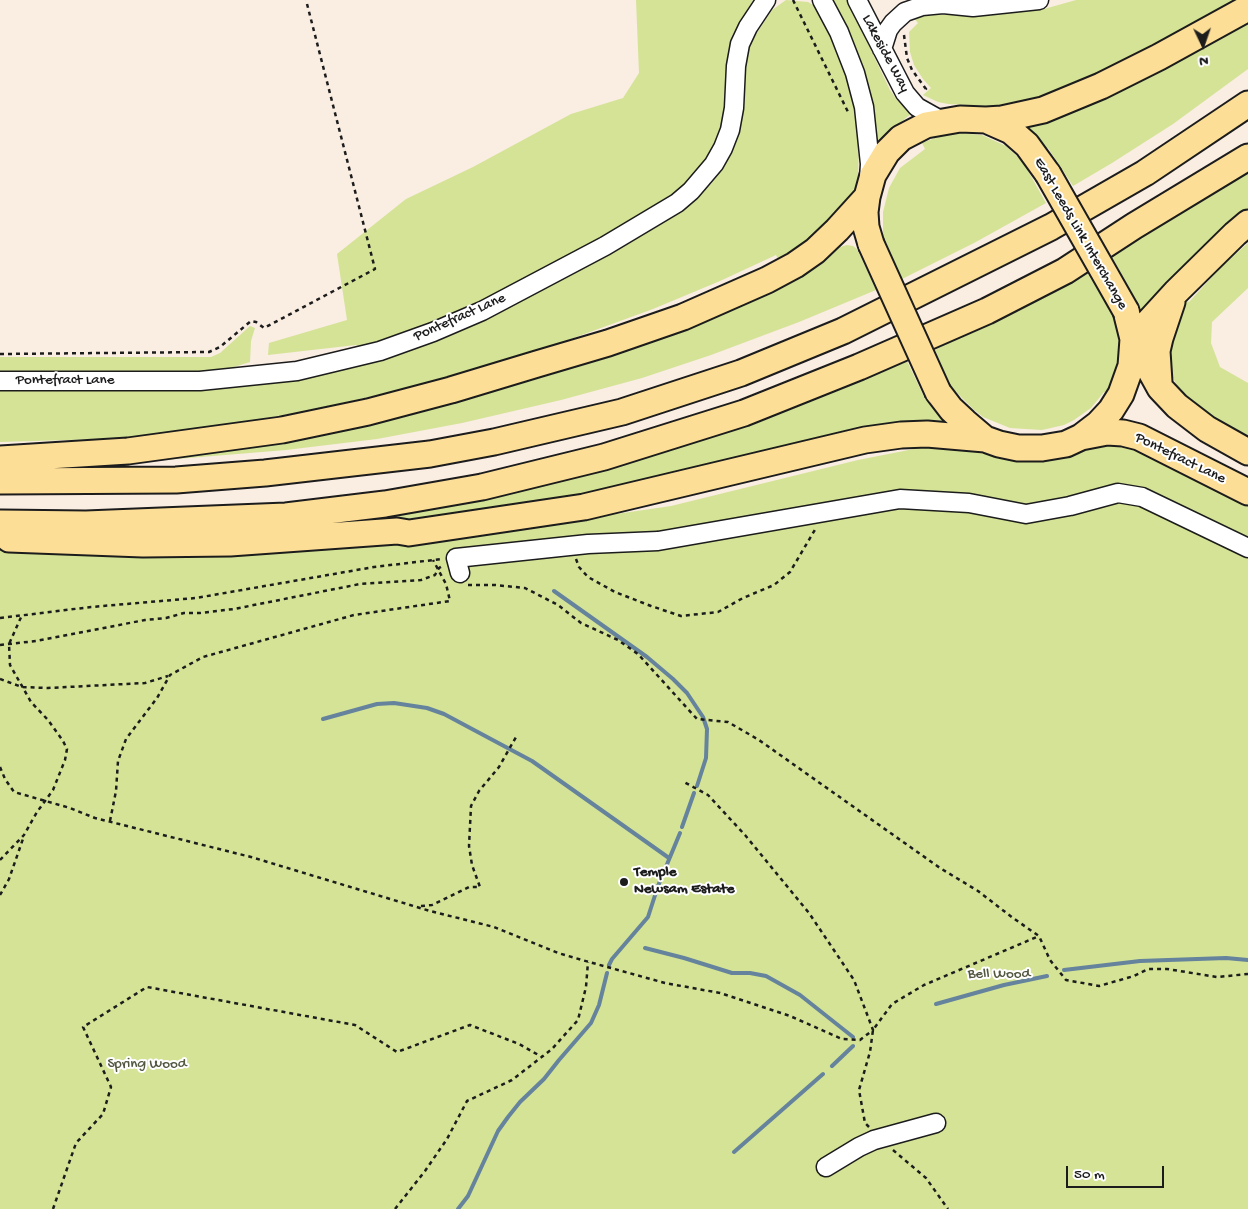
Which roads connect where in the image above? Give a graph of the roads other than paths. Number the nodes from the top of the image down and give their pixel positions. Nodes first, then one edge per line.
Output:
1 (822, 0) edge
2 (857, 0) edge
3 (922, 0) edge
4 (1039, 0) edge
5 (767, 1) edge
6 (943, 4) junction
7 (1248, 8) edge
8 (882, 49) junction
9 (1248, 104) edge
10 (986, 120) junction
11 (942, 121) junction
12 (1248, 157) edge
13 (868, 194) junction
14 (1248, 223) edge
15 (1176, 292) junction
16 (1132, 338) junction
17 (0, 381) edge
18 (1160, 388) junction
19 (1081, 437) junction
20 (985, 439) junction
21 (1248, 452) edge
22 (0, 459) edge
23 (0, 481) edge
24 (1248, 492) edge
25 (0, 523) edge
26 (409, 533) junction
27 (0, 538) edge
28 (1248, 548) edge
29 (0, 551) edge
30 (458, 565) road end
31 (936, 1123) dead end
32 (826, 1167) dead end

1 - 13 street, Lakeside Way
2 - 8 street, Lakeside Way
3 - 6 street
4 - 6 street
5 - 17 street, Pontefract Lane
6 - 8 street
7 - 10 highway
8 - 11 street, Lakeside Way
9 - 23 highway
10 - 11 highway, East Leeds Link Interchange
10 - 16 highway, East Leeds Link Interchange, bridge
11 - 13 highway, East Leeds Link Interchange
12 - 25 highway
13 - 20 highway, East Leeds Link Interchange, bridge
13 - 22 highway
14 - 15 highway
15 - 16 highway
15 - 18 highway
16 - 18 highway
16 - 19 highway, East Leeds Link Interchange
18 - 21 highway
19 - 20 highway, East Leeds Link Interchange
19 - 24 highway, Pontefract Lane
20 - 26 highway
26 - 27 highway
26 - 29 highway
28 - 30 street
31 - 32 street

